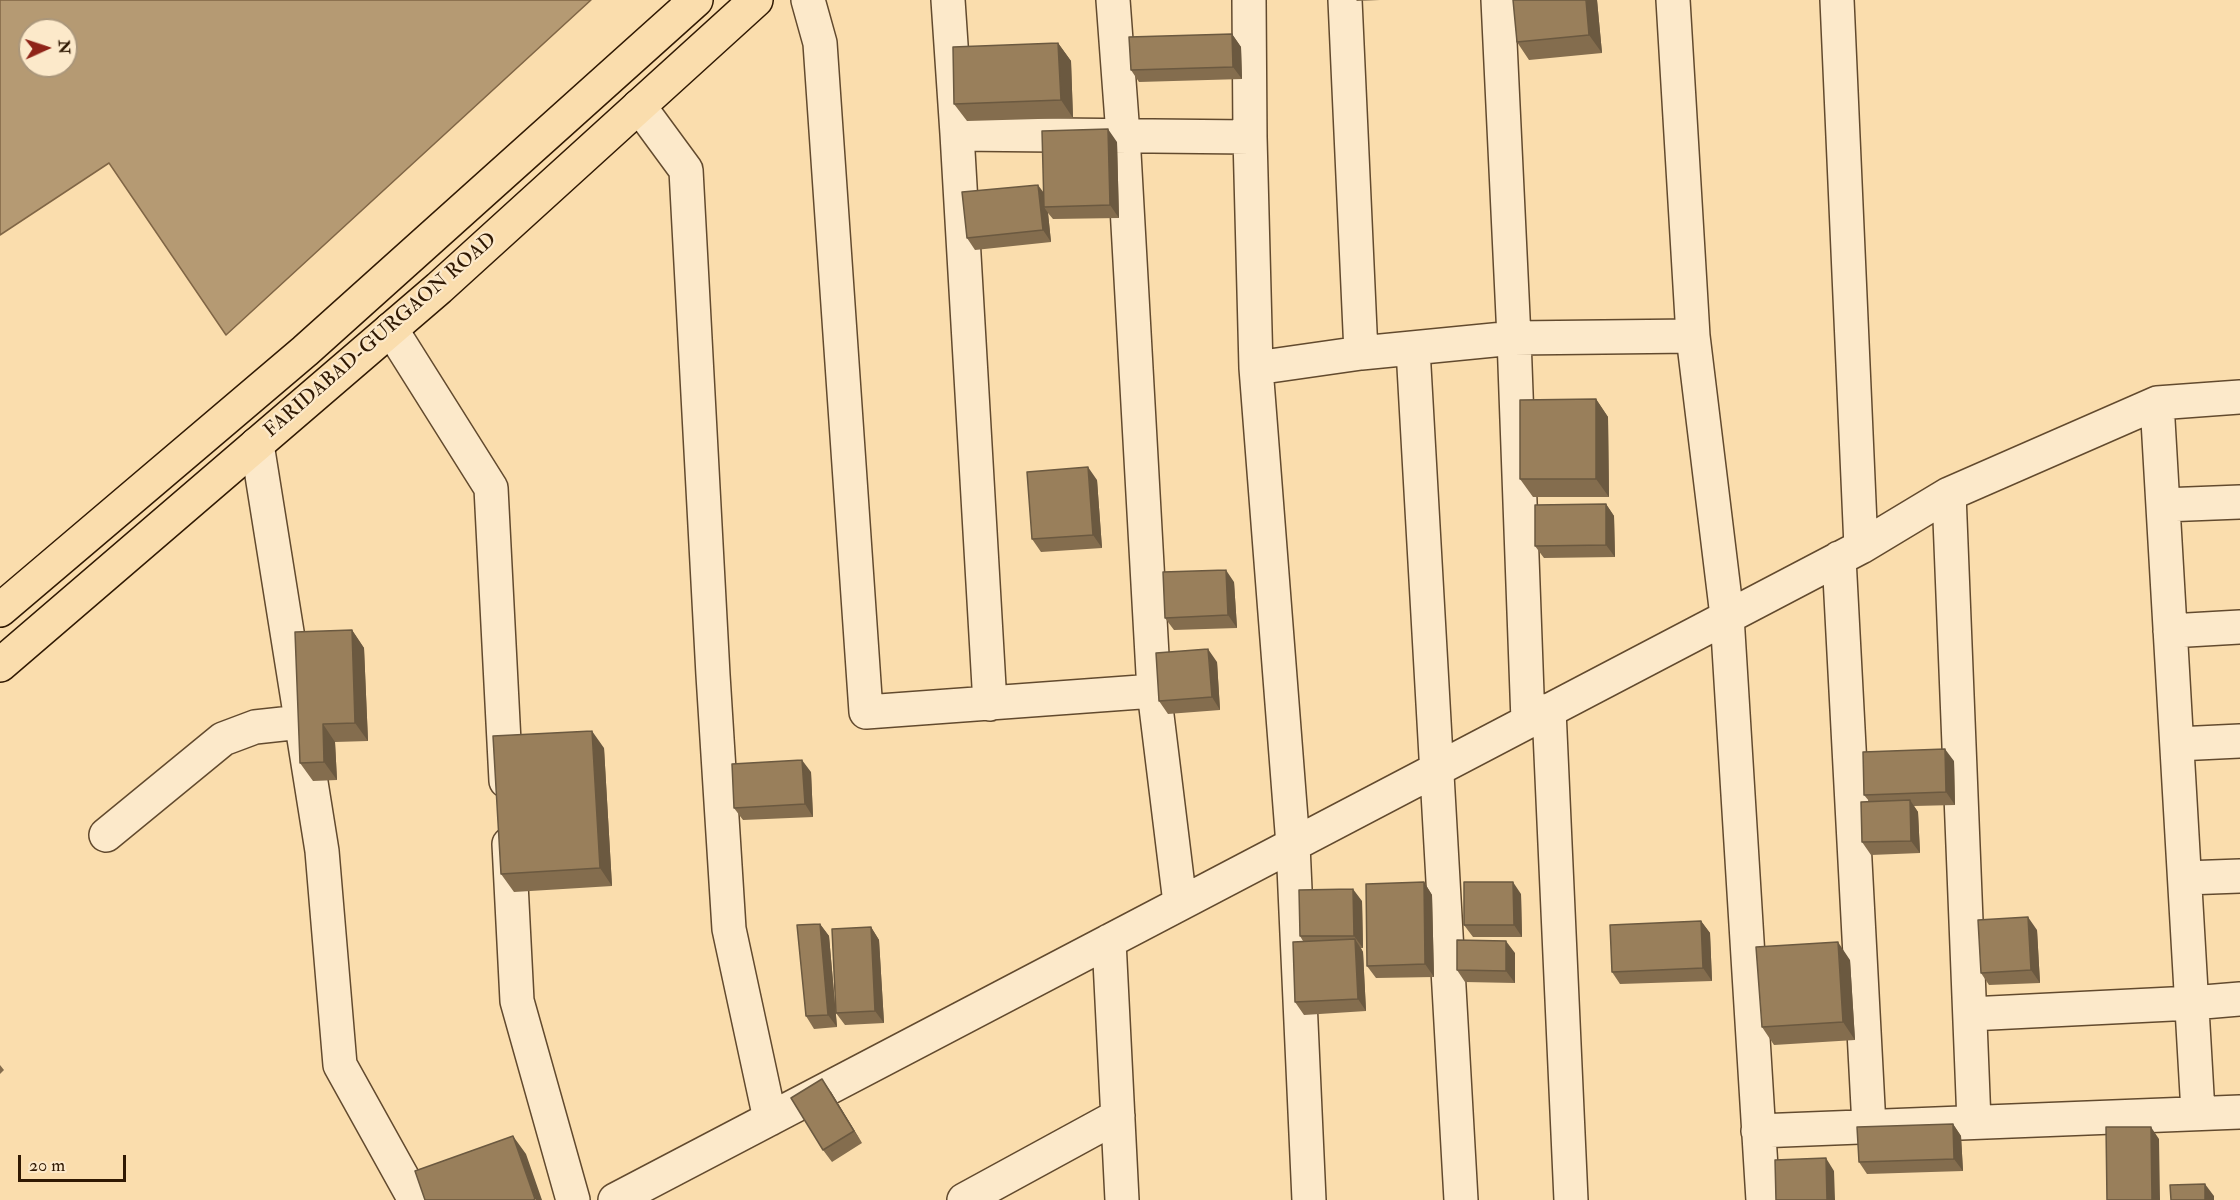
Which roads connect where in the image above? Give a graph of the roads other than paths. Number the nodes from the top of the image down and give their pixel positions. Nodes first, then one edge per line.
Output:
1 (696, 0) edge
2 (756, 0) edge
3 (808, 0) edge
4 (948, 0) edge
5 (1113, 0) edge
6 (1249, 0) edge
7 (1345, 0) edge
8 (1498, 0) edge
9 (1673, 0) edge
10 (1837, 0) edge
11 (639, 106) junction
12 (957, 134) junction
13 (1123, 135) junction
14 (1250, 137) junction
15 (391, 329) junction
16 (1693, 336) junction
17 (1514, 338) junction
18 (1413, 349) junction
19 (1361, 353) junction
20 (1256, 368) junction
21 (2240, 397) edge
22 (2157, 403) junction
23 (257, 444) junction
24 (1949, 494) junction
25 (2240, 502) edge
26 (2163, 505) junction
27 (1850, 552) junction
28 (0, 610) edge
29 (1727, 616) junction
30 (2240, 627) edge
31 (2170, 631) junction
32 (0, 665) edge
33 (1154, 691) junction
34 (990, 704) junction
35 (1539, 715) junction
36 (301, 722) junction
37 (2240, 741) edge
38 (2177, 744) junction
39 (1437, 769) junction
40 (106, 835) dead end
41 (1293, 845) junction
42 (2240, 876) edge
43 (2185, 878) junction
44 (1180, 903) junction
45 (1109, 941) junction
46 (2240, 999) edge
47 (2192, 1003) junction
48 (1970, 1014) junction
49 (2198, 1112) junction
50 (2240, 1112) edge
51 (1118, 1116) junction
52 (770, 1119) junction
53 (1974, 1122) junction
54 (1869, 1126) junction
55 (1758, 1131) junction
56 (415, 1200) edge
57 (573, 1200) edge
58 (615, 1200) edge
59 (964, 1200) edge
60 (1122, 1200) edge
61 (1309, 1200) edge
62 (1461, 1200) edge
63 (1570, 1200) edge
64 (1763, 1200) edge

1 - 28 main road, FARIDABAD-GURGAON ROAD
2 - 11 main road, FARIDABAD-GURGAON ROAD
3 - 34 street
4 - 12 street
5 - 13 street
6 - 14 street
7 - 19 street
8 - 17 street
9 - 16 street
10 - 27 street
11 - 15 main road, FARIDABAD-GURGAON ROAD
11 - 52 street
12 - 13 street
12 - 34 street
13 - 14 street
13 - 33 street
14 - 20 street
15 - 23 main road, FARIDABAD-GURGAON ROAD
15 - 57 street
16 - 17 street
16 - 29 street
17 - 18 street
17 - 35 street
18 - 19 street
18 - 39 street
19 - 20 street
20 - 41 street
21 - 22 street
22 - 24 street
22 - 26 street
23 - 32 main road, FARIDABAD-GURGAON ROAD
23 - 36 street
24 - 27 street
24 - 48 street
25 - 26 street
26 - 31 street
27 - 29 street
27 - 54 street
29 - 35 street
29 - 55 street
30 - 31 street
31 - 38 street
33 - 34 street
33 - 44 street
35 - 39 street
35 - 63 street
36 - 40 street
36 - 56 street
37 - 38 street
38 - 43 street
39 - 41 street
39 - 62 street
41 - 44 street
41 - 61 street
42 - 43 street
43 - 47 street
44 - 45 street
45 - 51 street
45 - 52 street
46 - 47 street
47 - 48 street
47 - 49 street
48 - 53 street
49 - 50 street
49 - 53 street
51 - 59 street
51 - 60 street
52 - 58 street
53 - 54 street
54 - 55 street
55 - 64 street

